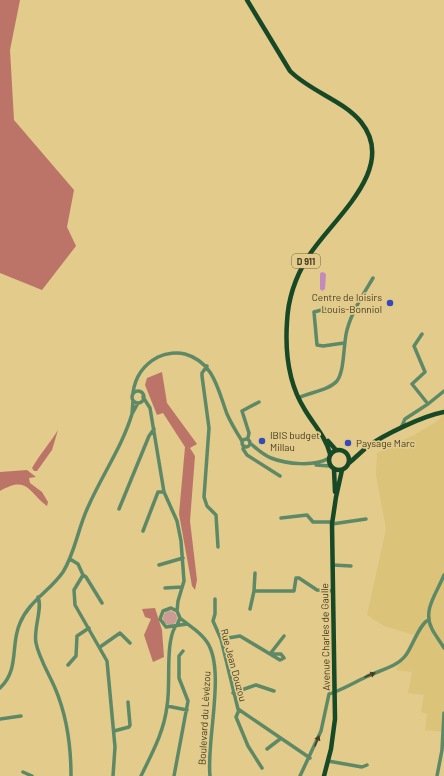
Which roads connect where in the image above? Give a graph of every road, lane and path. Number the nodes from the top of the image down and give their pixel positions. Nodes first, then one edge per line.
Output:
1 (247, 0) edge
2 (373, 278) dead end
3 (325, 309) dead end
4 (422, 334) dead end
5 (410, 342) dead end
6 (344, 343) junction
7 (414, 346) junction
8 (207, 366) junction
9 (136, 380) junction
10 (444, 391) edge
11 (140, 392) junction
12 (133, 393) junction
13 (143, 397) junction
14 (299, 397) junction
15 (133, 401) junction
16 (259, 402) dead end
17 (140, 403) junction
18 (148, 404) junction
19 (428, 404) junction
20 (444, 412) edge
21 (132, 414) junction
22 (401, 428) junction
23 (154, 429) junction
24 (245, 439) junction
25 (250, 445) junction
26 (244, 446) junction
27 (336, 450) junction
28 (362, 451) junction
29 (348, 455) junction
30 (330, 456) junction
31 (305, 462) junction
32 (349, 463) junction
33 (332, 468) junction
34 (342, 470) junction
35 (280, 476) dead end
36 (164, 492) junction
37 (336, 497) junction
38 (119, 509) dead end
39 (281, 518) dead end
40 (366, 519) dead end
41 (332, 523) junction
42 (143, 530) dead end
43 (218, 546) dead end
44 (183, 558) junction
45 (70, 559) junction
46 (158, 565) dead end
47 (333, 566) junction
48 (351, 566) dead end
49 (255, 573) dead end
50 (83, 574) junction
51 (444, 575) edge
52 (182, 587) junction
53 (165, 588) dead end
54 (254, 591) junction
55 (333, 591) junction
56 (38, 597) junction
57 (215, 599) dead end
58 (178, 601) junction
59 (102, 602) dead end
60 (171, 608) junction
61 (250, 609) dead end
62 (177, 611) junction
63 (180, 618) junction
64 (429, 620) junction
65 (187, 624) junction
66 (176, 626) junction
67 (166, 627) junction
68 (88, 628) junction
69 (170, 635) junction
70 (284, 636) dead end
71 (130, 643) dead end
72 (100, 646) junction
73 (444, 648) edge
74 (183, 651) dead end
75 (226, 659) junction
76 (68, 665) dead end
77 (0, 688) edge
78 (274, 691) dead end
79 (335, 692) junction
80 (233, 693) junction
81 (128, 702) dead end
82 (167, 706) junction
83 (187, 710) junction
84 (239, 710) junction
85 (444, 713) edge
86 (21, 716) dead end
87 (0, 719) edge
88 (114, 731) junction
89 (280, 739) junction
90 (268, 749) dead end
91 (310, 758) junction
92 (328, 761) junction
93 (439, 763) junction
94 (368, 765) dead end
95 (444, 765) edge
96 (262, 768) dead end
97 (23, 772) dead end
98 (32, 776) edge
99 (71, 776) edge
100 (113, 776) edge
101 (141, 776) edge
102 (174, 776) edge
103 (210, 776) edge
104 (300, 776) edge
105 (324, 776) edge
106 (436, 776) edge

1 - 14 main road, D 911
2 - 6 street
3 - 6 street
4 - 7 street
5 - 7 street
6 - 14 street
7 - 19 street
8 - 9 street
8 - 24 street
8 - 43 street
9 - 11 street
9 - 12 street
10 - 19 street
11 - 12 street
11 - 13 street
12 - 15 street
13 - 17 street
13 - 18 street
14 - 27 main road, D 911
14 - 30 main road, D 911
15 - 17 street
15 - 21 street
16 - 24 street
17 - 18 street
17 - 21 street
18 - 23 street
19 - 22 street
20 - 22 main road
21 - 45 street
22 - 28 main road
23 - 36 street
23 - 38 street
24 - 25 street
24 - 26 street
25 - 26 street
25 - 31 street
26 - 35 street
27 - 29 main road
27 - 30 main road
28 - 29 main road
28 - 32 main road
29 - 32 main road
30 - 31 street
30 - 33 main road
31 - 33 street
32 - 34 main road
33 - 34 main road
33 - 37 main road
34 - 37 main road
36 - 42 street
36 - 44 street
37 - 41 main road, Avenue Charles de Gaulle
39 - 41 street
40 - 41 street
41 - 47 main road, Avenue Charles de Gaulle
44 - 46 street
44 - 52 street
45 - 50 street
45 - 56 street
47 - 48 street
47 - 55 main road, Avenue Charles de Gaulle
49 - 54 street
50 - 59 street
50 - 68 street
51 - 64 street
52 - 53 street
52 - 58 street
54 - 55 street
54 - 61 street
55 - 79 main road, Avenue Charles de Gaulle
56 - 77 street
56 - 99 street
57 - 75 street, Rue Jean Douzou
58 - 60 street
58 - 62 street
60 - 62 street
60 - 67 street
62 - 63 street
63 - 65 street, Boulevard du Lévézou
63 - 66 street
64 - 73 street
79 -> 64 street
65 - 66 street
65 - 103 street, Boulevard du Lévézou
66 - 67 street
66 - 69 street
67 - 69 street
68 - 72 street
68 - 76 street
69 - 82 street
70 - 75 street
71 - 72 street
72 - 88 street
74 - 83 street
75 - 80 street, Rue Jean Douzou
78 - 80 street
91 -> 79 street
79 - 92 main road, Avenue Charles de Gaulle
80 - 84 street, Rue Jean Douzou
81 - 88 street
82 - 83 street
82 - 101 street
83 - 102 street
84 - 89 street, Rue Jean Douzou
84 - 96 street, Rue Jean Douzou
85 - 93 street
86 - 87 street
88 - 100 street
89 - 90 street
89 - 91 street, Rue Jean Douzou
91 - 104 street
92 - 94 street
92 - 105 main road, Avenue Charles de Gaulle
93 - 95 street
93 - 106 street
97 - 98 street

